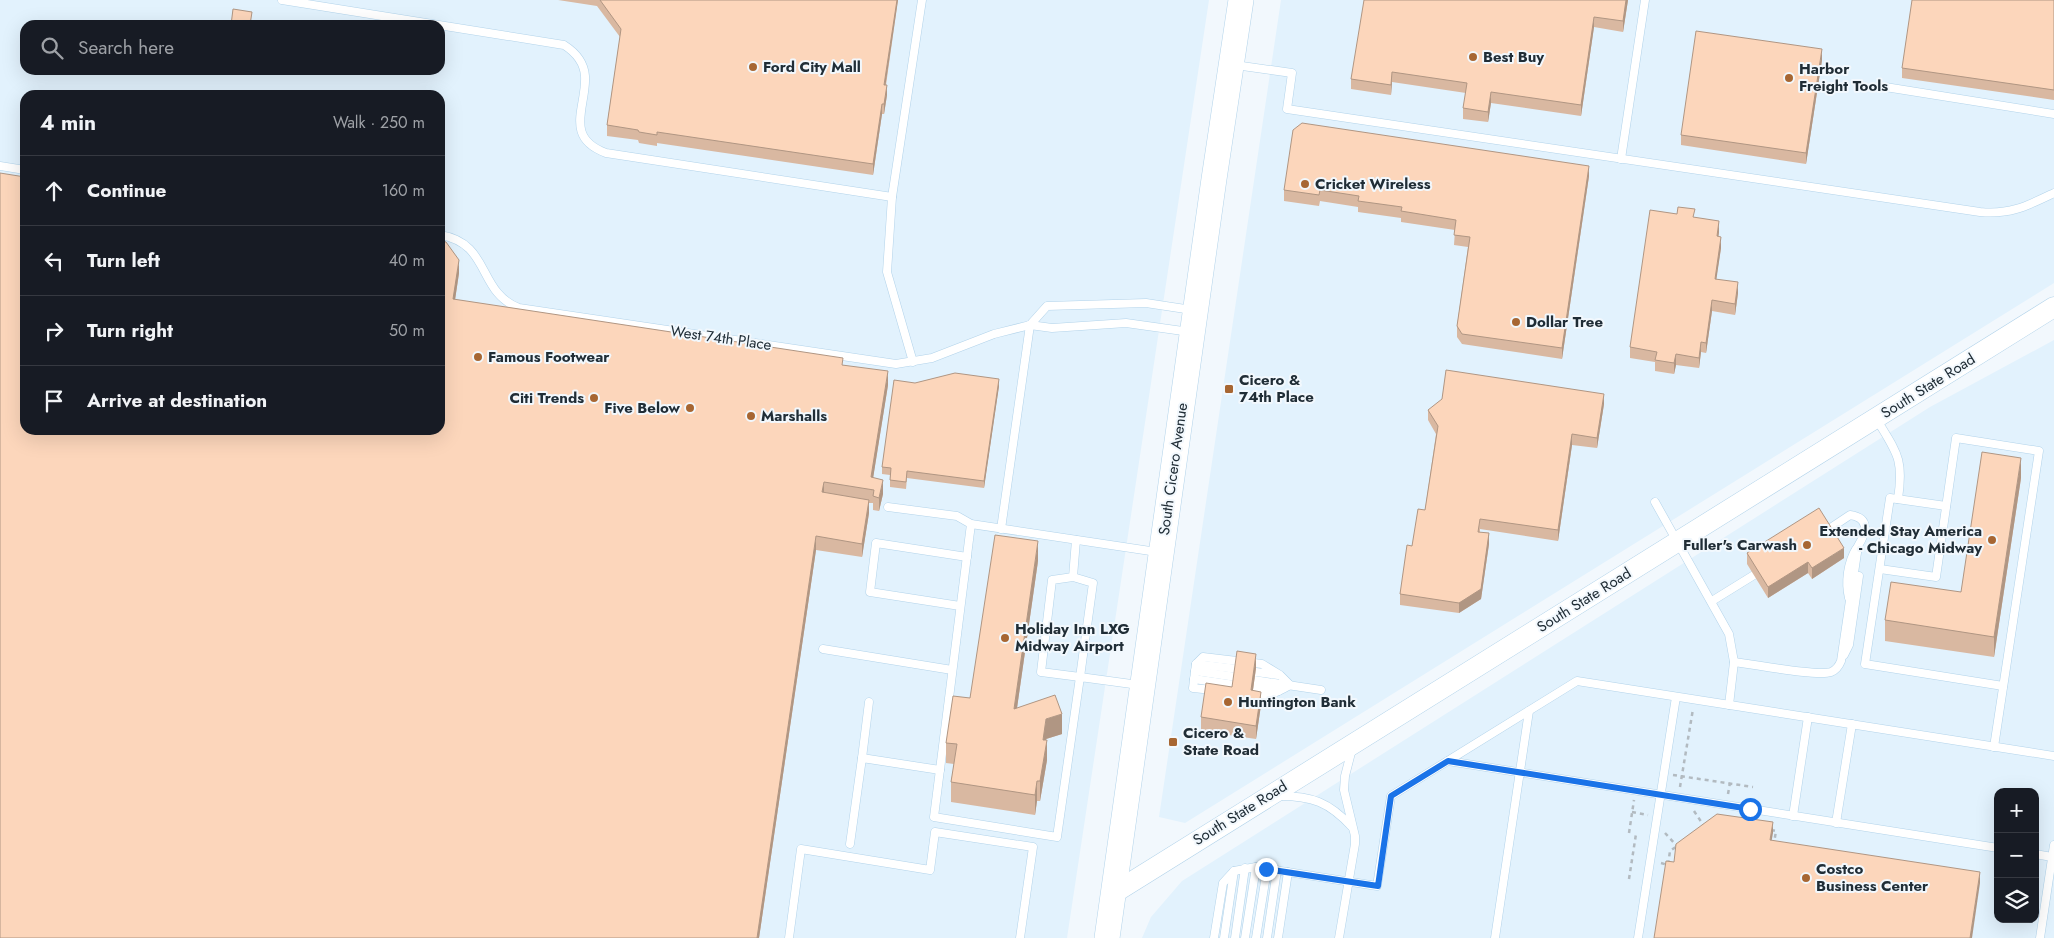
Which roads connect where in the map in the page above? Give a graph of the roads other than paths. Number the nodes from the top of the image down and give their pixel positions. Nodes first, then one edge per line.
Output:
1 (282, 0) edge
2 (922, 0) edge
3 (1241, 0) edge
4 (1645, 0) edge
5 (407, 20) edge
6 (445, 26) edge
7 (1231, 64) junction
8 (1879, 86) dead end
9 (2054, 114) edge
10 (1621, 159) junction
11 (0, 166) edge
12 (20, 169) edge
13 (2054, 193) edge
14 (892, 197) junction
15 (445, 236) edge
16 (2054, 307) edge
17 (1194, 321) junction
18 (1030, 324) junction
19 (914, 362) junction
20 (1876, 418) junction
21 (1898, 499) junction
22 (1655, 502) dead end
23 (1946, 506) junction
24 (888, 507) dead end
25 (971, 524) junction
26 (1001, 529) junction
27 (1826, 531) edge
28 (1864, 536) junction
29 (1076, 540) junction
30 (1678, 541) junction
31 (1162, 552) junction
32 (967, 557) junction
33 (1880, 569) junction
34 (1754, 574) edge
35 (1073, 578) junction
36 (1712, 601) junction
37 (960, 606) junction
38 (823, 649) dead end
39 (1841, 661) junction
40 (1734, 662) junction
41 (952, 670) junction
42 (1194, 675) junction
43 (1280, 676) junction
44 (1080, 677) junction
45 (1254, 684) junction
46 (1143, 685) junction
47 (1290, 685) junction
48 (2003, 686) junction
49 (1321, 690) dead end
50 (1676, 697) junction
51 (869, 702) dead end
52 (1729, 705) junction
53 (1530, 711) junction
54 (1808, 717) junction
55 (1852, 724) junction
56 (1354, 742) junction
57 (1994, 746) junction
58 (2054, 756) edge
59 (862, 758) junction
60 (1448, 761) junction
61 (940, 770) junction
62 (1520, 773) junction
63 (1661, 795) junction
64 (1267, 796) junction
65 (1793, 816) junction
66 (1836, 823) junction
67 (1353, 829) junction
68 (850, 844) dead end
69 (2054, 845) edge
70 (1994, 847) edge
71 (2039, 855) edge
72 (2052, 857) junction
73 (1256, 867) junction
74 (1245, 868) junction
75 (1266, 869) junction
76 (1277, 870) junction
77 (1234, 871) junction
78 (1288, 872) junction
79 (1348, 881) junction
80 (1114, 893) junction
81 (789, 938) edge
82 (1020, 938) edge
83 (1107, 938) edge
84 (1214, 938) edge
85 (1224, 938) edge
86 (1235, 938) edge
87 (1245, 938) edge
88 (1256, 938) edge
89 (1267, 938) edge
90 (1278, 938) edge
91 (1339, 938) edge
92 (1495, 938) edge
93 (1638, 938) edge
94 (2040, 938) edge

1 - 5 lane
2 - 14 lane
3 - 7 main road, South Cicero Avenue
4 - 10 lane
6 - 14 lane
7 - 10 lane
7 - 17 main road, South Cicero Avenue
8 - 9 lane
10 - 13 lane
11 - 12 lane
14 - 19 lane
15 - 19 lane, West 74th Place
16 - 20 street, South State Road
17 - 18 lane, West 74th Place
17 - 18 lane
17 - 31 main road, South Cicero Avenue
18 - 19 lane, West 74th Place
18 - 26 lane
20 - 21 lane
20 - 30 street, South State Road
21 - 23 lane
21 - 33 lane
22 - 30 lane
23 - 33 lane
23 - 48 lane
24 - 25 lane
25 - 26 lane
25 - 32 lane
26 - 29 lane
27 - 28 lane
28 - 39 lane
28 - 39 lane
29 - 31 lane
29 - 35 lane
30 - 36 lane
30 - 56 street, South State Road
31 - 46 main road, South Cicero Avenue
32 - 37 lane
32 - 37 lane
33 - 48 lane
34 - 36 lane
35 - 44 lane
35 - 44 lane
36 - 40 lane
37 - 41 lane
38 - 41 lane
39 - 40 lane
40 - 52 lane
41 - 61 lane
42 - 42 lane
42 - 43 lane
43 - 45 lane
43 - 47 lane
44 - 46 lane
44 - 61 lane
45 - 47 lane
45 - 47 lane
46 - 80 main road, South Cicero Avenue
47 - 49 lane
48 - 57 lane
50 - 52 lane
50 - 53 lane
50 - 63 lane
51 - 59 lane
52 - 54 lane
53 - 60 lane
53 - 62 lane
54 - 55 lane
54 - 65 lane
55 - 57 lane
55 - 66 lane
56 - 64 street, South State Road
56 - 67 lane
57 - 58 lane
59 - 61 lane
59 - 68 lane
60 - 62 lane
60 - 79 lane
62 - 63 lane
62 - 92 lane
63 - 65 lane
63 - 93 lane
64 - 67 lane
64 - 80 street, South State Road
65 - 66 lane
66 - 70 lane
67 - 79 lane
69 - 72 lane
71 - 72 lane
72 - 94 lane
73 - 74 lane
73 - 75 lane
73 - 87 lane
74 - 77 lane
74 - 86 lane
75 - 76 lane
75 - 88 lane
76 - 78 lane
76 - 89 lane
77 - 84 lane
77 - 85 lane
78 - 79 lane
78 - 90 lane
79 - 91 lane
80 - 83 main road, South Cicero Avenue
81 - 82 lane

